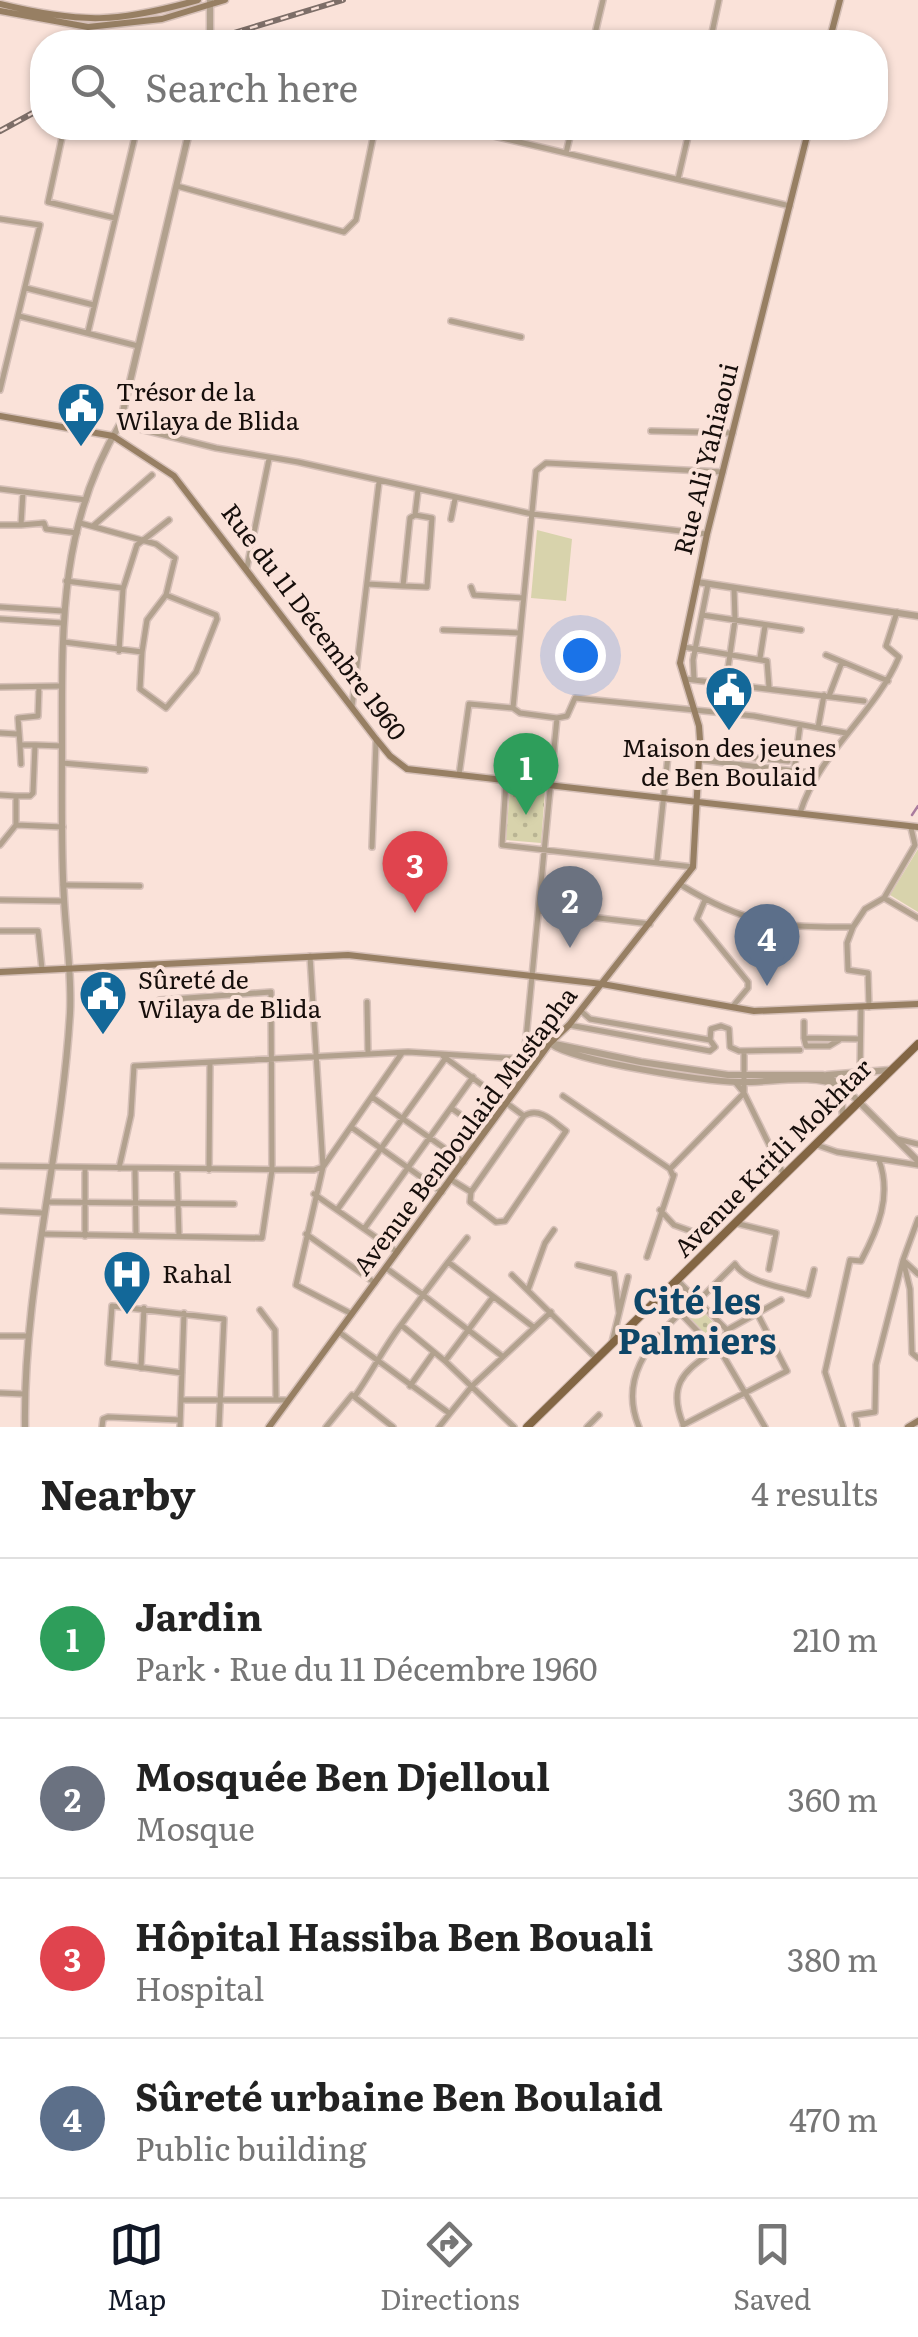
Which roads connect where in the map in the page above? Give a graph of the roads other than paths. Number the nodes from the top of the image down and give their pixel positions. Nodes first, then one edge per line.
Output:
1 (198, 0) edge
2 (225, 0) edge
3 (604, 0) edge
4 (720, 0) edge
5 (840, 0) edge
6 (211, 2) edge
7 (0, 8) edge
8 (210, 30) edge
9 (596, 30) edge
10 (713, 30) edge
11 (832, 30) edge
12 (61, 140) edge
13 (134, 140) edge
14 (187, 140) edge
15 (373, 140) edge
16 (511, 140) edge
17 (569, 140) edge
18 (687, 140) edge
19 (805, 140) edge
20 (566, 153) junction
21 (678, 178) junction
22 (177, 186) junction
23 (790, 206) junction
24 (115, 218) junction
25 (0, 219) edge
26 (26, 288) junction
27 (94, 305) junction
28 (19, 316) junction
29 (452, 321) dead end
30 (88, 332) junction
31 (521, 336) dead end
32 (139, 346) junction
33 (0, 390) edge
34 (0, 416) edge
35 (120, 424) junction
36 (651, 431) dead end
37 (732, 433) junction
38 (113, 436) junction
39 (269, 459) junction
40 (723, 472) junction
41 (152, 475) dead end
42 (379, 482) junction
43 (0, 489) edge
44 (418, 490) junction
45 (22, 492) junction
46 (455, 498) junction
47 (86, 500) junction
48 (532, 514) junction
49 (414, 515) junction
50 (452, 519) dead end
51 (169, 520) dead end
52 (80, 522) junction
53 (0, 525) edge
54 (22, 525) junction
55 (93, 526) junction
56 (76, 533) junction
57 (708, 534) junction
58 (140, 540) junction
59 (247, 567) junction
60 (66, 581) junction
61 (697, 582) junction
62 (368, 584) junction
63 (708, 584) junction
64 (403, 586) junction
65 (471, 587) dead end
66 (123, 588) junction
67 (734, 588) junction
68 (166, 595) junction
69 (523, 598) junction
70 (0, 607) edge
71 (63, 611) junction
72 (896, 612) junction
73 (702, 615) junction
74 (918, 616) edge
75 (0, 619) edge
76 (734, 620) junction
77 (62, 623) junction
78 (765, 625) junction
79 (443, 630) dead end
80 (801, 630) dead end
81 (520, 633) junction
82 (61, 642) junction
83 (684, 647) junction
84 (695, 648) junction
85 (118, 650) junction
86 (142, 652) junction
87 (729, 653) junction
88 (826, 655) dead end
89 (760, 658) junction
90 (842, 662) junction
91 (683, 678) junction
92 (694, 680) junction
93 (726, 682) junction
94 (888, 682) junction
95 (39, 686) junction
96 (62, 686) junction
97 (0, 687) edge
98 (769, 687) junction
99 (827, 695) junction
100 (864, 701) dead end
101 (352, 707) junction
102 (513, 708) junction
103 (694, 709) junction
104 (557, 718) junction
105 (800, 726) junction
106 (818, 728) junction
107 (0, 733) edge
108 (846, 733) junction
109 (18, 734) junction
110 (376, 739) junction
111 (20, 745) junction
112 (36, 745) junction
113 (62, 746) junction
114 (669, 746) dead end
115 (700, 760) junction
116 (713, 760) junction
117 (788, 761) dead end
118 (62, 763) junction
119 (20, 764) dead end
120 (145, 770) dead end
121 (794, 771) junction
122 (812, 773) dead end
123 (459, 775) junction
124 (506, 781) junction
125 (550, 786) junction
126 (0, 795) edge
127 (16, 796) junction
128 (664, 798) junction
129 (698, 801) junction
130 (800, 813) junction
131 (16, 824) junction
132 (63, 827) junction
133 (914, 827) edge
134 (0, 845) edge
135 (372, 847) dead end
136 (545, 848) junction
137 (657, 860) junction
138 (693, 867) junction
139 (63, 885) junction
140 (681, 885) junction
141 (140, 886) dead end
142 (884, 898) junction
143 (0, 900) edge
144 (704, 900) junction
145 (64, 902) junction
146 (540, 911) junction
147 (918, 918) edge
148 (650, 924) junction
149 (853, 927) junction
150 (0, 931) edge
151 (310, 956) junction
152 (69, 970) junction
153 (0, 972) edge
154 (42, 972) junction
155 (533, 976) junction
156 (602, 984) junction
157 (160, 1000) dead end
158 (368, 1002) dead end
159 (918, 1004) edge
160 (865, 1007) junction
161 (732, 1008) junction
162 (580, 1011) junction
163 (804, 1022) dead end
164 (569, 1025) junction
165 (860, 1039) junction
166 (710, 1040) junction
167 (550, 1043) junction
168 (918, 1044) edge
169 (800, 1050) dead end
170 (744, 1051) junction
171 (402, 1052) junction
172 (368, 1055) junction
173 (443, 1056) junction
174 (318, 1058) junction
175 (524, 1059) junction
176 (273, 1061) junction
177 (210, 1063) junction
178 (890, 1070) junction
179 (528, 1073) junction
180 (860, 1074) junction
181 (823, 1075) junction
182 (473, 1077) junction
183 (740, 1080) junction
184 (840, 1088) junction
185 (744, 1094) junction
186 (563, 1096) dead end
187 (372, 1097) junction
188 (507, 1102) junction
189 (856, 1103) junction
190 (452, 1108) junction
191 (524, 1116) junction
192 (843, 1116) junction
193 (404, 1118) junction
194 (351, 1128) junction
195 (485, 1132) junction
196 (430, 1137) junction
197 (894, 1138) junction
198 (814, 1144) junction
199 (918, 1144) edge
200 (381, 1149) junction
201 (879, 1160) junction
202 (464, 1162) junction
203 (918, 1163) edge
204 (0, 1166) edge
205 (50, 1166) junction
206 (86, 1167) junction
207 (323, 1167) junction
208 (120, 1168) junction
209 (135, 1168) junction
210 (408, 1168) junction
211 (177, 1170) junction
212 (210, 1170) junction
213 (272, 1170) junction
214 (672, 1173) junction
215 (783, 1173) junction
216 (450, 1179) junction
217 (442, 1192) junction
218 (471, 1192) junction
219 (314, 1194) junction
220 (44, 1202) junction
221 (85, 1203) junction
222 (178, 1203) junction
223 (135, 1204) junction
224 (234, 1204) dead end
225 (0, 1210) edge
226 (337, 1210) junction
227 (660, 1210) junction
228 (42, 1213) junction
229 (918, 1221) edge
230 (735, 1223) junction
231 (364, 1229) junction
232 (554, 1230) dead end
233 (40, 1234) junction
234 (306, 1234) junction
235 (699, 1234) dead end
236 (85, 1236) junction
237 (136, 1236) junction
238 (179, 1236) junction
239 (467, 1238) dead end
240 (910, 1240) junction
241 (918, 1248) edge
242 (397, 1252) junction
243 (647, 1258) dead end
244 (903, 1260) junction
245 (448, 1262) junction
246 (578, 1264) dead end
247 (386, 1268) junction
248 (769, 1268) dead end
249 (814, 1270) dead end
250 (512, 1274) dead end
251 (918, 1274) edge
252 (628, 1277) dead end
253 (677, 1280) junction
254 (375, 1282) junction
255 (528, 1290) junction
256 (663, 1294) junction
257 (423, 1295) junction
258 (493, 1297) junction
259 (699, 1300) junction
260 (781, 1300) dead end
261 (911, 1300) junction
262 (918, 1306) edge
263 (144, 1308) junction
264 (260, 1310) dead end
265 (551, 1312) junction
266 (680, 1312) junction
267 (184, 1313) junction
268 (619, 1313) junction
269 (757, 1313) junction
270 (352, 1314) junction
271 (401, 1325) junction
272 (534, 1327) junction
273 (468, 1330) junction
274 (727, 1330) junction
275 (915, 1330) edge
276 (339, 1332) junction
277 (0, 1336) edge
278 (27, 1336) junction
279 (718, 1344) junction
280 (611, 1346) junction
281 (434, 1352) junction
282 (502, 1356) junction
283 (918, 1358) edge
284 (597, 1359) junction
285 (375, 1360) junction
286 (445, 1361) junction
287 (141, 1368) junction
288 (182, 1372) junction
289 (410, 1386) junction
290 (472, 1386) junction
291 (745, 1393) junction
292 (0, 1394) edge
293 (24, 1394) junction
294 (354, 1396) junction
295 (181, 1400) junction
296 (276, 1400) junction
297 (289, 1400) junction
298 (221, 1401) junction
299 (449, 1413) junction
300 (599, 1415) dead end
301 (918, 1422) edge
302 (180, 1424) edge
303 (684, 1426) edge
304 (855, 1426) edge
305 (25, 1427) edge
306 (102, 1427) edge
307 (219, 1427) edge
308 (269, 1427) edge
309 (326, 1427) edge
310 (393, 1427) edge
311 (440, 1427) edge
312 (514, 1427) edge
313 (527, 1427) edge
314 (586, 1427) edge
315 (639, 1427) edge
316 (765, 1427) edge
317 (843, 1427) edge
318 (908, 1427) edge

1 - 7 main road
2 - 6 main road
3 - 9 street
4 - 10 street
5 - 11 main road
6 - 7 main road
6 - 8 street
12 - 24 street
13 - 24 street
14 - 22 street
15 - 22 street
16 - 20 street
17 - 20 street
18 - 21 street
19 - 23 main road, Rue Ali Yahiaoui
20 - 21 street
21 - 23 street
22 - 32 street
23 - 37 main road, Rue Ali Yahiaoui
24 - 27 street
25 - 26 street
26 - 27 street
26 - 28 street
27 - 30 street
28 - 30 street
28 - 33 street
29 - 31 street
30 - 32 street
32 - 35 street
34 - 38 main road, Rue du 11 Décembre 1960
35 - 38 street
35 - 39 street
36 - 37 street
37 - 40 main road, Rue Ali Yahiaoui
38 - 47 street
38 - 59 main road, Rue du 11 Décembre 1960
39 - 42 street
39 - 59 street
40 - 48 street
40 - 57 main road, Rue Ali Yahiaoui
41 - 55 street
42 - 44 street
42 - 62 street
43 - 45 street
44 - 46 street
44 - 49 street
45 - 47 street
45 - 54 street
46 - 48 street
46 - 50 street
47 - 52 street
48 - 57 street
48 - 69 street
49 - 64 street
49 - 64 street
51 - 58 street
52 - 55 street
52 - 56 street
53 - 54 street
54 - 56 street
55 - 58 street
56 - 60 street
57 - 61 main road, Rue Ali Yahiaoui
58 - 66 street
58 - 68 street
59 - 101 main road, Rue du 11 Décembre 1960
60 - 66 street
60 - 71 street
61 - 63 street
61 - 83 main road, Rue Ali Yahiaoui
62 - 64 street
62 - 101 street
63 - 67 street
63 - 73 street
65 - 69 street
66 - 85 street
67 - 72 street
67 - 76 street
68 - 86 street
68 - 86 street
69 - 81 street
70 - 71 street
71 - 77 street
72 - 74 street
72 - 94 street
73 - 76 street
73 - 84 street
75 - 77 street
76 - 78 street
76 - 87 street
77 - 82 street
78 - 80 street
78 - 89 street
79 - 81 street
81 - 102 street
82 - 85 street
82 - 96 street
83 - 84 street
83 - 91 main road, Rue Ali Yahiaoui
84 - 87 street
84 - 92 street
85 - 86 street
87 - 89 street
87 - 93 street
88 - 90 street
89 - 98 street
90 - 94 street
90 - 99 street
91 - 92 street
91 - 103 main road, Rue Ali Yahiaoui
92 - 93 street
93 - 98 street
94 - 108 street
95 - 96 street
95 - 97 street
95 - 109 street
96 - 113 street
98 - 99 street
99 - 100 street
99 - 106 street
101 - 110 main road, Rue du 11 Décembre 1960
102 - 104 street
102 - 123 street
103 - 104 street
103 - 105 street
103 - 115 main road, Rue Ali Yahiaoui
104 - 125 street
105 - 106 street
105 - 121 street
106 - 108 street
107 - 109 street
108 - 130 street
109 - 111 street
110 - 123 main road, Rue du 11 Décembre 1960
110 - 135 street
111 - 112 street
111 - 119 street
112 - 113 street
112 - 127 street
113 - 118 street
114 - 128 street
115 - 116 street
115 - 129 main road, Rue Ali Yahiaoui
116 - 117 street
116 - 121 street
118 - 120 street
118 - 132 street
121 - 122 street
123 - 124 main road, Rue du 11 Décembre 1960
124 - 125 main road, Rue du 11 Décembre 1960
124 - 136 street
125 - 128 main road, Rue du 11 Décembre 1960
125 - 136 street
126 - 127 street
127 - 131 street
128 - 129 main road, Rue du 11 Décembre 1960
128 - 137 street
129 - 130 main road, Rue du 11 Décembre 1960
129 - 138 main road, Avenue Benboulaid Mustapha
130 - 133 main road, Rue du 11 Décembre 1960
131 - 132 street
131 - 134 street
132 - 139 street
133 - 142 street
136 - 137 street
136 - 146 street
137 - 138 street
138 - 140 main road, Avenue Benboulaid Mustapha
139 - 141 street
139 - 145 street
140 - 144 street
140 - 148 main road, Avenue Benboulaid Mustapha
142 - 147 street
142 - 149 street
143 - 145 street
144 - 149 street
144 - 161 street
145 - 152 street
146 - 148 street
146 - 155 street
148 - 156 main road, Avenue Benboulaid Mustapha
149 - 160 street
150 - 154 street
151 - 152 main road
151 - 155 main road
151 - 174 street
152 - 154 main road
152 - 205 street
153 - 154 main road
155 - 156 main road
155 - 175 street
156 - 161 main road
156 - 162 main road, Avenue Benboulaid Mustapha
157 - 176 street
158 - 172 street
159 - 160 main road
160 - 161 main road
160 - 165 street
162 - 164 main road, Avenue Benboulaid Mustapha
162 - 166 street
163 - 165 street
164 - 166 street
164 - 167 main road, Avenue Benboulaid Mustapha
165 - 180 street
166 - 170 street
167 - 179 main road, Avenue Benboulaid Mustapha
167 - 183 street
168 - 178 main road, Avenue Kritli Mokhtar
169 - 170 street
170 - 183 street
171 - 172 street
171 - 173 street
171 - 187 street
172 - 174 street
173 - 175 street
173 - 182 street
173 - 193 street
174 - 176 street
174 - 207 street
175 - 179 street
176 - 177 street
176 - 213 street
177 - 208 street
177 - 212 street
178 - 180 street
178 - 189 main road, Avenue Kritli Mokhtar
179 - 188 main road, Avenue Benboulaid Mustapha
180 - 181 street
181 - 183 street
181 - 189 street
182 - 188 street
182 - 190 street
183 - 184 street
183 - 185 street
184 - 189 street
184 - 192 street
185 - 214 street
185 - 215 street
186 - 214 street
187 - 193 street
187 - 194 street
188 - 191 street
188 - 195 main road, Avenue Benboulaid Mustapha
189 - 192 main road, Avenue Kritli Mokhtar
189 - 197 street
190 - 195 street
190 - 196 street
191 - 218 street
191 - 218 street
192 - 198 main road, Avenue Kritli Mokhtar
193 - 196 street
193 - 200 street
194 - 200 street
194 - 207 street
195 - 202 main road, Avenue Benboulaid Mustapha
196 - 202 street
196 - 210 street
197 - 199 street
197 - 203 street
198 - 201 street
198 - 215 main road, Avenue Kritli Mokhtar
200 - 210 street
200 - 226 street
201 - 203 street
201 - 317 street
202 - 216 main road, Avenue Benboulaid Mustapha
204 - 205 street
205 - 206 street
205 - 220 street
206 - 208 street
206 - 221 street
207 - 213 street
207 - 219 street
208 - 209 street
209 - 211 street
209 - 223 street
210 - 217 street
210 - 231 street
211 - 212 street
211 - 222 street
212 - 213 street
213 - 238 street
214 - 227 street
215 - 230 main road, Avenue Kritli Mokhtar
216 - 217 main road, Avenue Benboulaid Mustapha
216 - 218 street
217 - 242 main road, Avenue Benboulaid Mustapha
219 - 226 street
219 - 234 street
220 - 221 street
220 - 228 street
221 - 223 street
221 - 236 street
222 - 223 street
222 - 224 street
222 - 238 street
223 - 237 street
225 - 228 street
226 - 231 street
227 - 235 street
227 - 243 street
228 - 233 street
229 - 240 street
230 - 248 street
230 - 253 main road, Avenue Kritli Mokhtar
231 - 242 street
232 - 255 street
233 - 236 street
233 - 278 street
234 - 254 street
234 - 270 street
236 - 237 street
237 - 238 street
239 - 245 street
240 - 241 street
240 - 244 street
242 - 247 main road, Avenue Benboulaid Mustapha
244 - 251 street
244 - 261 street
244 - 304 street
245 - 257 street
245 - 258 street
246 - 268 street
247 - 254 main road, Avenue Benboulaid Mustapha
247 - 257 street
249 - 259 street
250 - 255 street
252 - 268 street
253 - 256 main road, Avenue Kritli Mokhtar
253 - 259 street
254 - 270 main road, Avenue Benboulaid Mustapha
255 - 265 street
256 - 266 street
256 - 280 main road, Avenue Kritli Mokhtar
257 - 271 street
257 - 273 street
258 - 272 street
258 - 273 street
259 - 274 street
260 - 269 street
261 - 262 street
261 - 275 street
263 - 267 street
263 - 287 street
263 - 287 street
264 - 296 street
265 - 272 street
265 - 284 street
266 - 279 street
266 - 315 street
267 - 288 street
267 - 298 street
268 - 280 street
269 - 274 street
269 - 291 street
270 - 276 main road, Avenue Benboulaid Mustapha
271 - 281 street
271 - 285 street
272 - 282 street
273 - 282 street
273 - 286 street
274 - 279 street
275 - 283 street
276 - 285 street
276 - 297 main road, Avenue Benboulaid Mustapha
277 - 278 street
278 - 293 street
279 - 291 street
279 - 303 street
280 - 284 main road, Avenue Kritli Mokhtar
281 - 286 street
281 - 289 street
282 - 290 street
284 - 313 main road, Avenue Kritli Mokhtar
285 - 289 street
285 - 294 street
286 - 290 street
287 - 288 street
288 - 295 street
289 - 299 street
290 - 299 street
290 - 312 street
291 - 303 street
291 - 316 street
292 - 293 street
293 - 305 street
294 - 309 street
294 - 310 street
295 - 298 street
295 - 302 street
296 - 297 street
296 - 298 street
297 - 308 main road, Avenue Benboulaid Mustapha
298 - 307 street
299 - 311 street
300 - 314 street
301 - 318 main road
302 - 306 street

